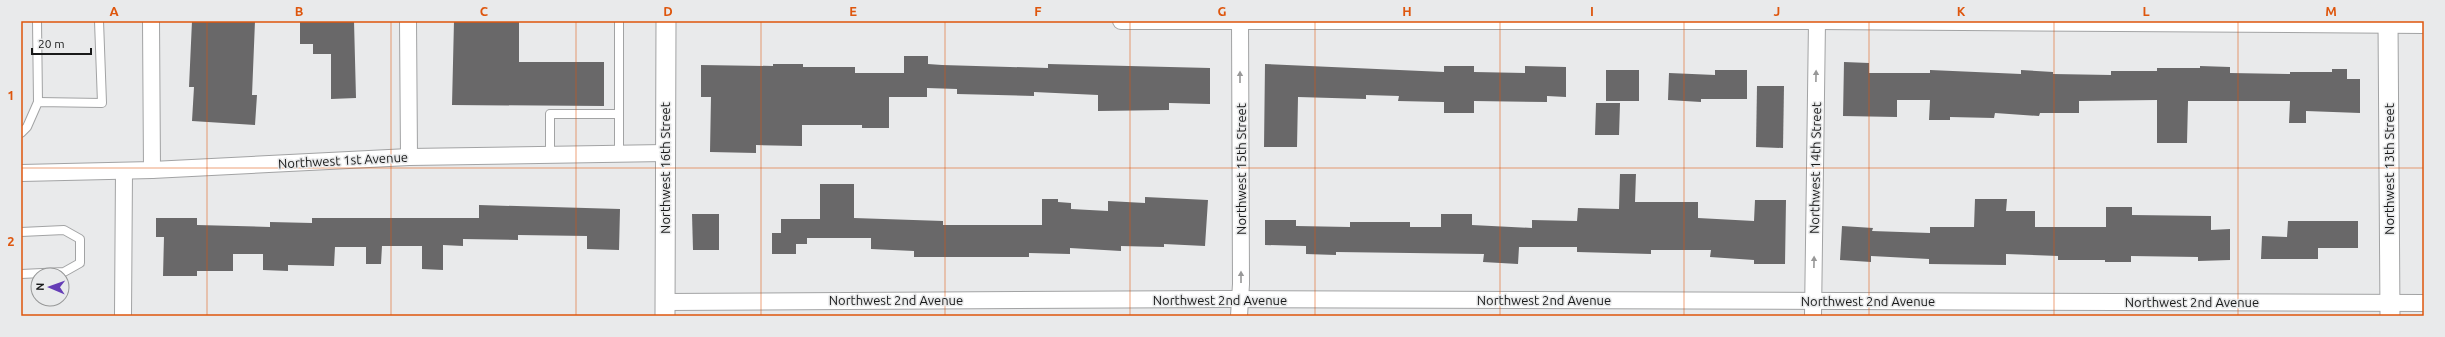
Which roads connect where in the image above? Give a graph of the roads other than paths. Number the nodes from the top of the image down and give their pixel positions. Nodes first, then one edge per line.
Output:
1 (37, 21) edge
2 (99, 21) edge
3 (151, 21) edge
4 (408, 21) edge
5 (619, 21) edge
6 (666, 21) edge
7 (1121, 21) edge
8 (1817, 21) edge
9 (1240, 22) edge
10 (2388, 23) edge
11 (2424, 26) edge
12 (38, 102) junction
13 (619, 114) junction
14 (21, 133) edge
15 (619, 153) junction
16 (664, 153) junction
17 (550, 154) junction
18 (409, 157) junction
19 (152, 170) junction
20 (124, 171) junction
21 (21, 173) edge
22 (21, 232) edge
23 (21, 274) edge
24 (1239, 300) junction
25 (2424, 303) edge
26 (1813, 308) edge
27 (665, 309) edge
28 (2390, 310) edge
29 (123, 316) edge
30 (1239, 316) edge

1 - 12 lane
2 - 12 lane
3 - 19 street
4 - 18 street
5 - 13 lane
6 - 16 street, Northwest 16th Street
7 - 9 street
8 - 9 street
8 - 10 street
26 -> 8 street, Northwest 14th Street
24 -> 9 street, Northwest 15th Street
10 - 11 street
10 - 28 street, Northwest 13th Street
12 - 14 lane
13 - 15 lane
13 - 17 lane
15 - 16 street, Northwest 1st Avenue
15 - 17 street, Northwest 1st Avenue
16 - 27 street, Northwest 16th Street
17 - 18 street, Northwest 1st Avenue
18 - 19 street, Northwest 1st Avenue
19 - 20 street, Northwest 1st Avenue
20 - 21 street, Northwest 1st Avenue
20 - 29 street
22 - 23 lane
24 - 26 street, Northwest 2nd Avenue
24 - 27 street, Northwest 2nd Avenue
24 - 30 street, Northwest 15th Street
25 - 28 street, Northwest 2nd Avenue
26 - 28 street, Northwest 2nd Avenue

